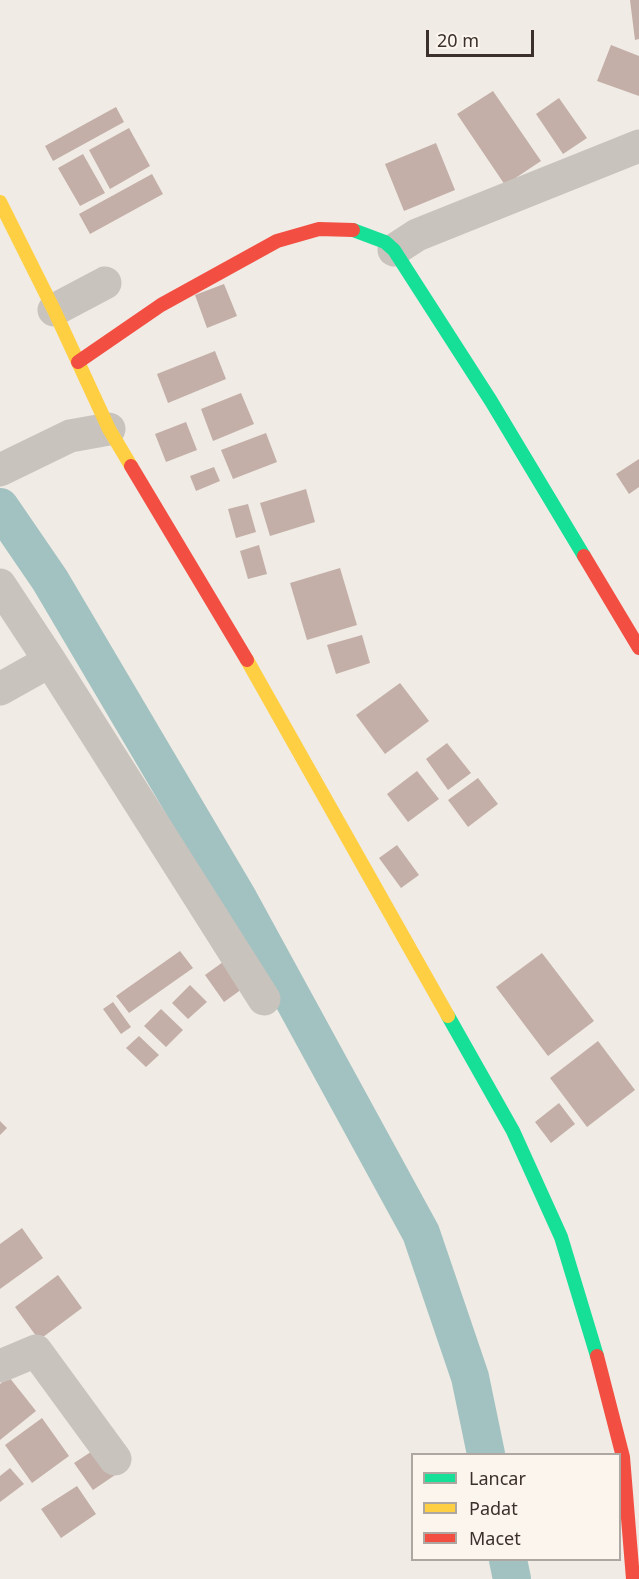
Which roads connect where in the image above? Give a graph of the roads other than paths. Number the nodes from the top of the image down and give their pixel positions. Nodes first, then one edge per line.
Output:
1 (639, 146) edge
2 (0, 202) edge
3 (394, 250) junction
4 (105, 283) dead end
5 (54, 310) junction
6 (78, 362) junction
7 (109, 429) junction
8 (0, 470) edge
9 (0, 585) edge
10 (639, 648) edge
11 (50, 661) junction
12 (0, 689) edge
13 (264, 999) dead end
14 (0, 1366) edge
15 (115, 1460) dead end
16 (633, 1579) edge

1 - 3 street
2 - 5 street
3 - 6 street
3 - 10 street
4 - 5 street
5 - 6 street
6 - 7 street
7 - 8 street
7 - 16 street
9 - 11 street
11 - 12 street
11 - 13 street
14 - 15 street

